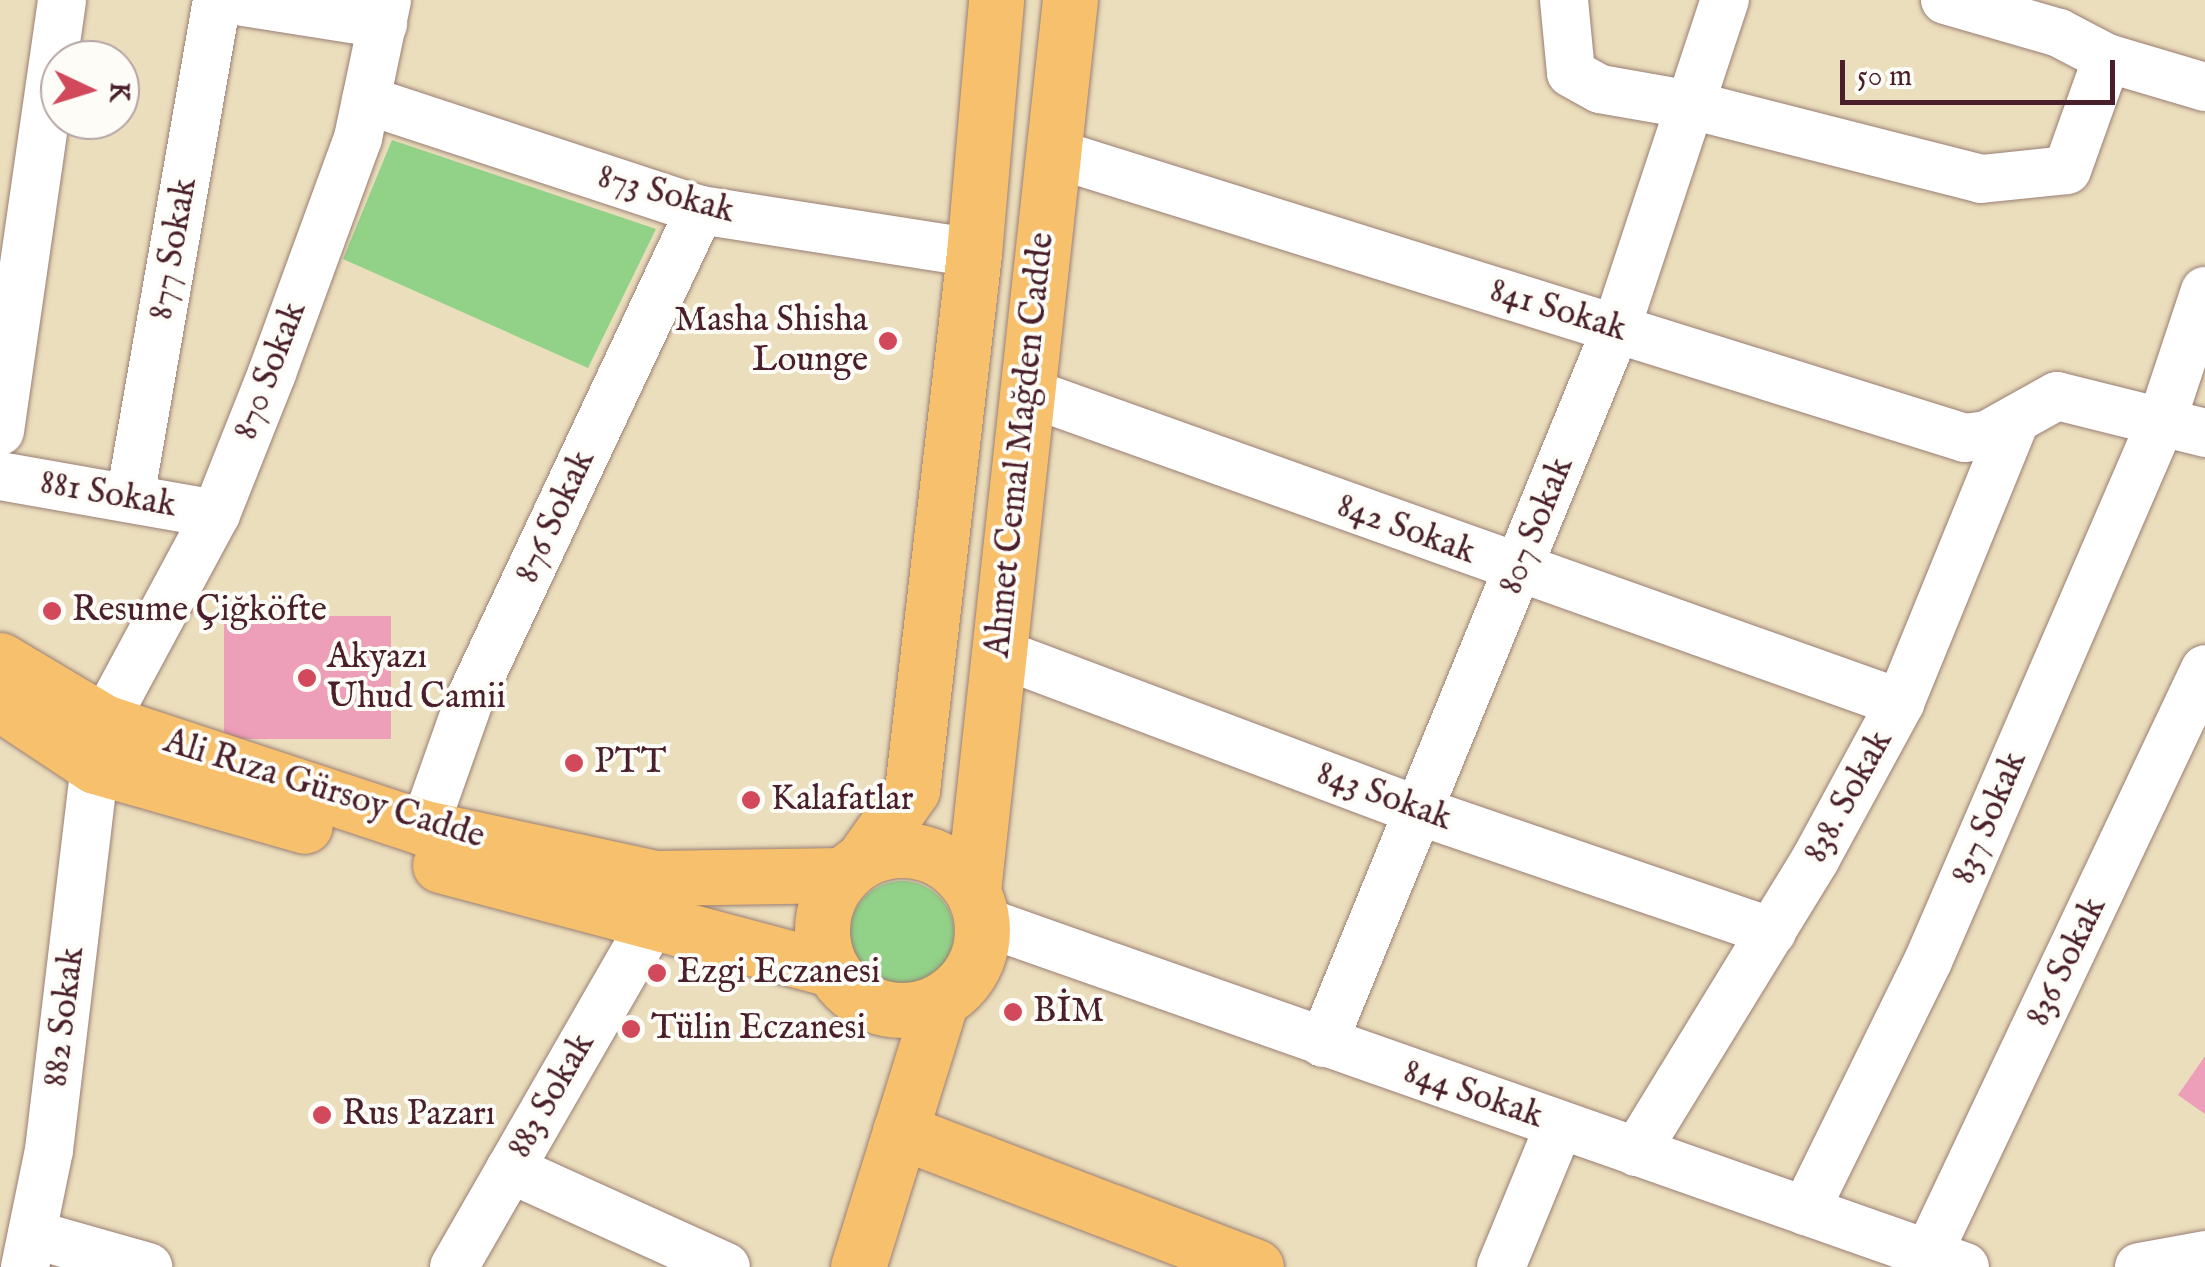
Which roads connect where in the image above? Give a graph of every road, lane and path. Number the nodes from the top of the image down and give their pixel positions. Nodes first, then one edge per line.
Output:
1 (62, 0) edge
2 (218, 0) edge
3 (231, 0) edge
4 (996, 0) edge
5 (1070, 0) edge
6 (1564, 0) edge
7 (1725, 0) edge
8 (1945, 0) edge
9 (385, 12) edge
10 (2107, 58) junction
11 (2205, 87) edge
12 (366, 100) junction
13 (1690, 105) junction
14 (1053, 153) junction
15 (700, 210) junction
16 (974, 252) junction
17 (2205, 291) edge
18 (1616, 330) junction
19 (1027, 392) junction
20 (2016, 419) junction
21 (2184, 426) edge
22 (0, 432) edge
23 (0, 476) edge
24 (130, 498) junction
25 (216, 514) junction
26 (1519, 571) junction
27 (998, 654) junction
28 (0, 660) edge
29 (2205, 669) edge
30 (1900, 702) junction
31 (0, 704) edge
32 (100, 744) junction
33 (1422, 812) junction
34 (424, 828) junction
35 (853, 867) junction
36 (978, 906) junction
37 (650, 926) junction
38 (1772, 932) junction
39 (831, 970) junction
40 (941, 1001) junction
41 (1323, 1043) junction
42 (1559, 1126) junction
43 (900, 1131) junction
44 (1636, 1152) junction
45 (510, 1169) junction
46 (1805, 1211) junction
47 (29, 1251) edge
48 (2205, 1255) edge
49 (1946, 1260) edge
50 (148, 1267) edge
51 (454, 1267) edge
52 (726, 1267) edge
53 (858, 1267) edge
54 (1256, 1267) edge
55 (1501, 1267) edge
56 (2138, 1267) edge

1 - 22 street
2 - 24 street, 877 Sokak
3 - 9 street
4 - 16 main road, Ahmet Cemal Mağden Cadde
5 - 14 main road, Ahmet Cemal Mağden Cadde
6 - 13 street
7 - 13 street, 807 Sokak
8 - 10 street
9 - 12 street, 870 Sokak
10 - 11 street
10 - 13 street
12 - 15 street, 873 Sokak
12 - 25 street, 870 Sokak
13 - 18 street, 807 Sokak
14 - 18 street, 841 Sokak
14 - 19 main road, Ahmet Cemal Mağden Cadde
15 - 16 street, 873 Sokak
15 - 34 street, 876 Sokak
16 - 35 main road, Ahmet Cemal Mağden Cadde
17 - 21 street, 837 Sokak
18 - 20 street, 841 Sokak
18 - 26 street, 807 Sokak
19 - 26 street, 842 Sokak
19 - 27 main road, Ahmet Cemal Mağden Cadde
20 - 21 street, 841 Sokak
20 - 30 street, 838. Sokak
21 - 46 street, 837 Sokak
23 - 24 street, 881 Sokak
24 - 25 street, 881 Sokak
25 - 32 street, 870 Sokak
26 - 30 street, 842 Sokak
26 - 33 street, 807 Sokak
27 - 33 street, 843 Sokak
27 - 36 main road, Ahmet Cemal Mağden Cadde
28 - 32 main road, Ali Rıza Gürsoy Cadde
29 - 49 street, 836 Sokak
30 - 38 street, 838. Sokak
31 - 32 main road, Ali Rıza Gürsoy Cadde
32 - 34 main road, Ali Rıza Gürsoy Cadde
32 - 37 main road, Ali Rıza Gürsoy Cadde
32 - 47 street, 882 Sokak
33 - 38 street, 843 Sokak
33 - 41 street, 807 Sokak
34 - 35 main road, Ali Rıza Gürsoy Cadde
35 - 36 main road
35 - 39 main road
36 - 40 main road
36 - 41 street, 844 Sokak
37 - 39 main road, Ali Rıza Gürsoy Cadde
37 - 45 street, 883 Sokak
38 - 44 street, 838. Sokak
39 - 40 main road
40 - 43 main road
41 - 42 street, 844 Sokak
42 - 44 street, 844 Sokak
42 - 55 street
43 - 53 main road
43 - 54 main road
44 - 46 street, 844 Sokak
45 - 51 street, 883 Sokak
45 - 52 street
46 - 49 street, 844 Sokak
47 - 50 street
48 - 56 street

